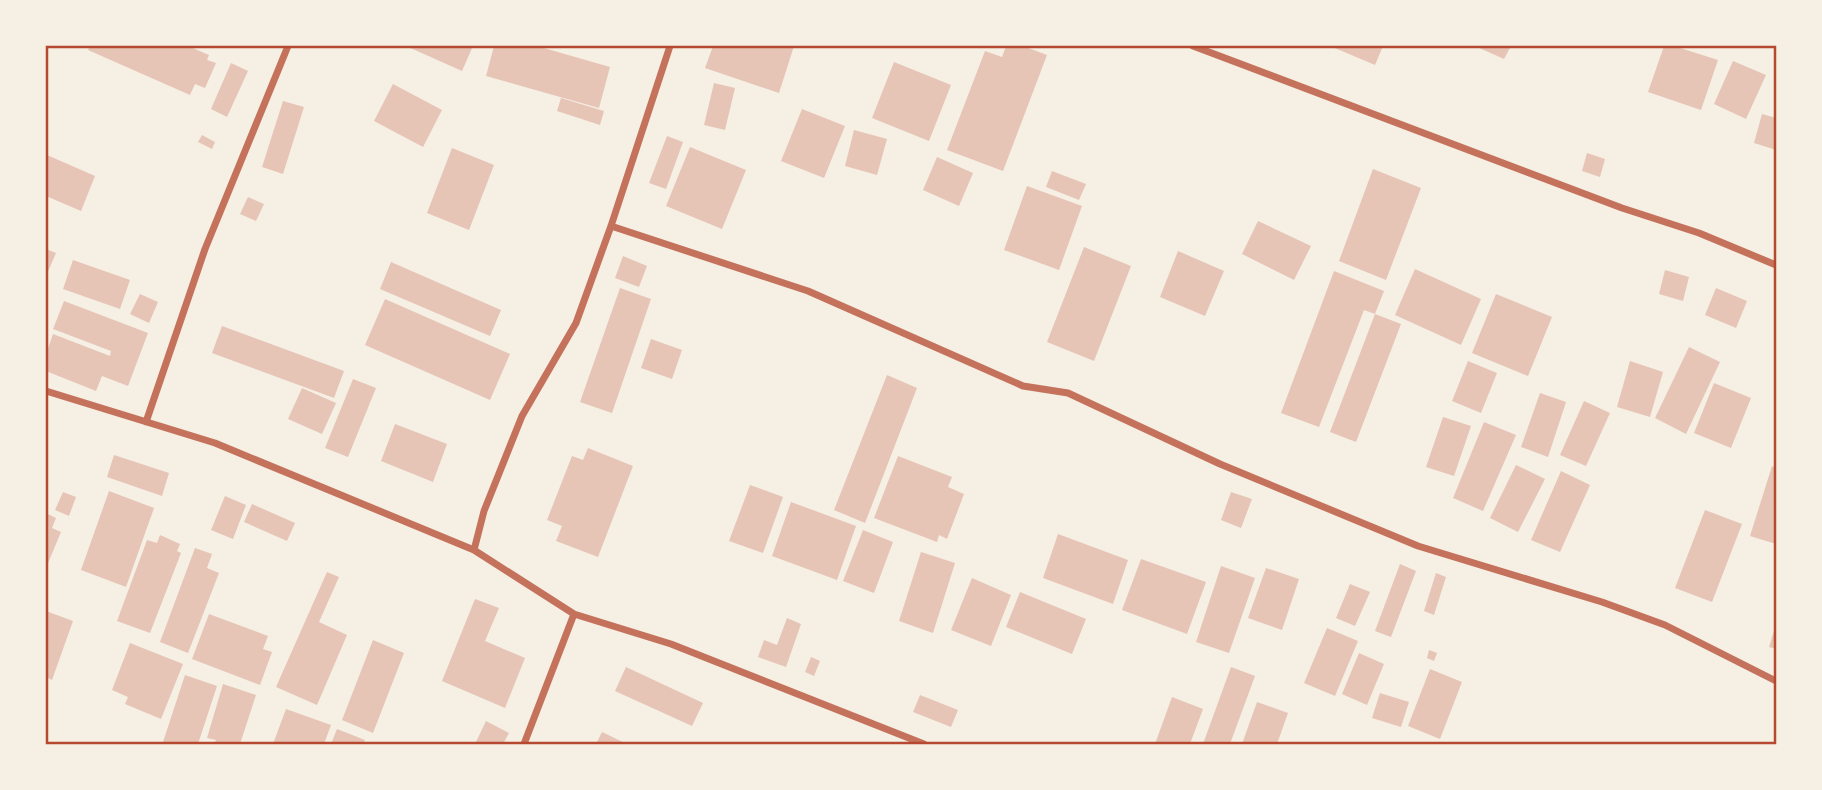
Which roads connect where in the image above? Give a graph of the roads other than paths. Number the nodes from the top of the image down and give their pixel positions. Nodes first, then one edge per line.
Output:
1 (288, 46) edge
2 (670, 46) edge
3 (1194, 46) edge
4 (611, 226) junction
5 (1776, 265) edge
6 (46, 391) edge
7 (146, 422) junction
8 (474, 550) junction
9 (574, 614) junction
10 (1776, 681) edge
11 (915, 743) edge
12 (524, 744) edge
13 (924, 744) edge

1 - 7 street
2 - 4 street
3 - 5 street
4 - 8 street
4 - 10 street
6 - 7 street
7 - 8 street
8 - 9 street
9 - 11 street
9 - 12 street
11 - 13 street

